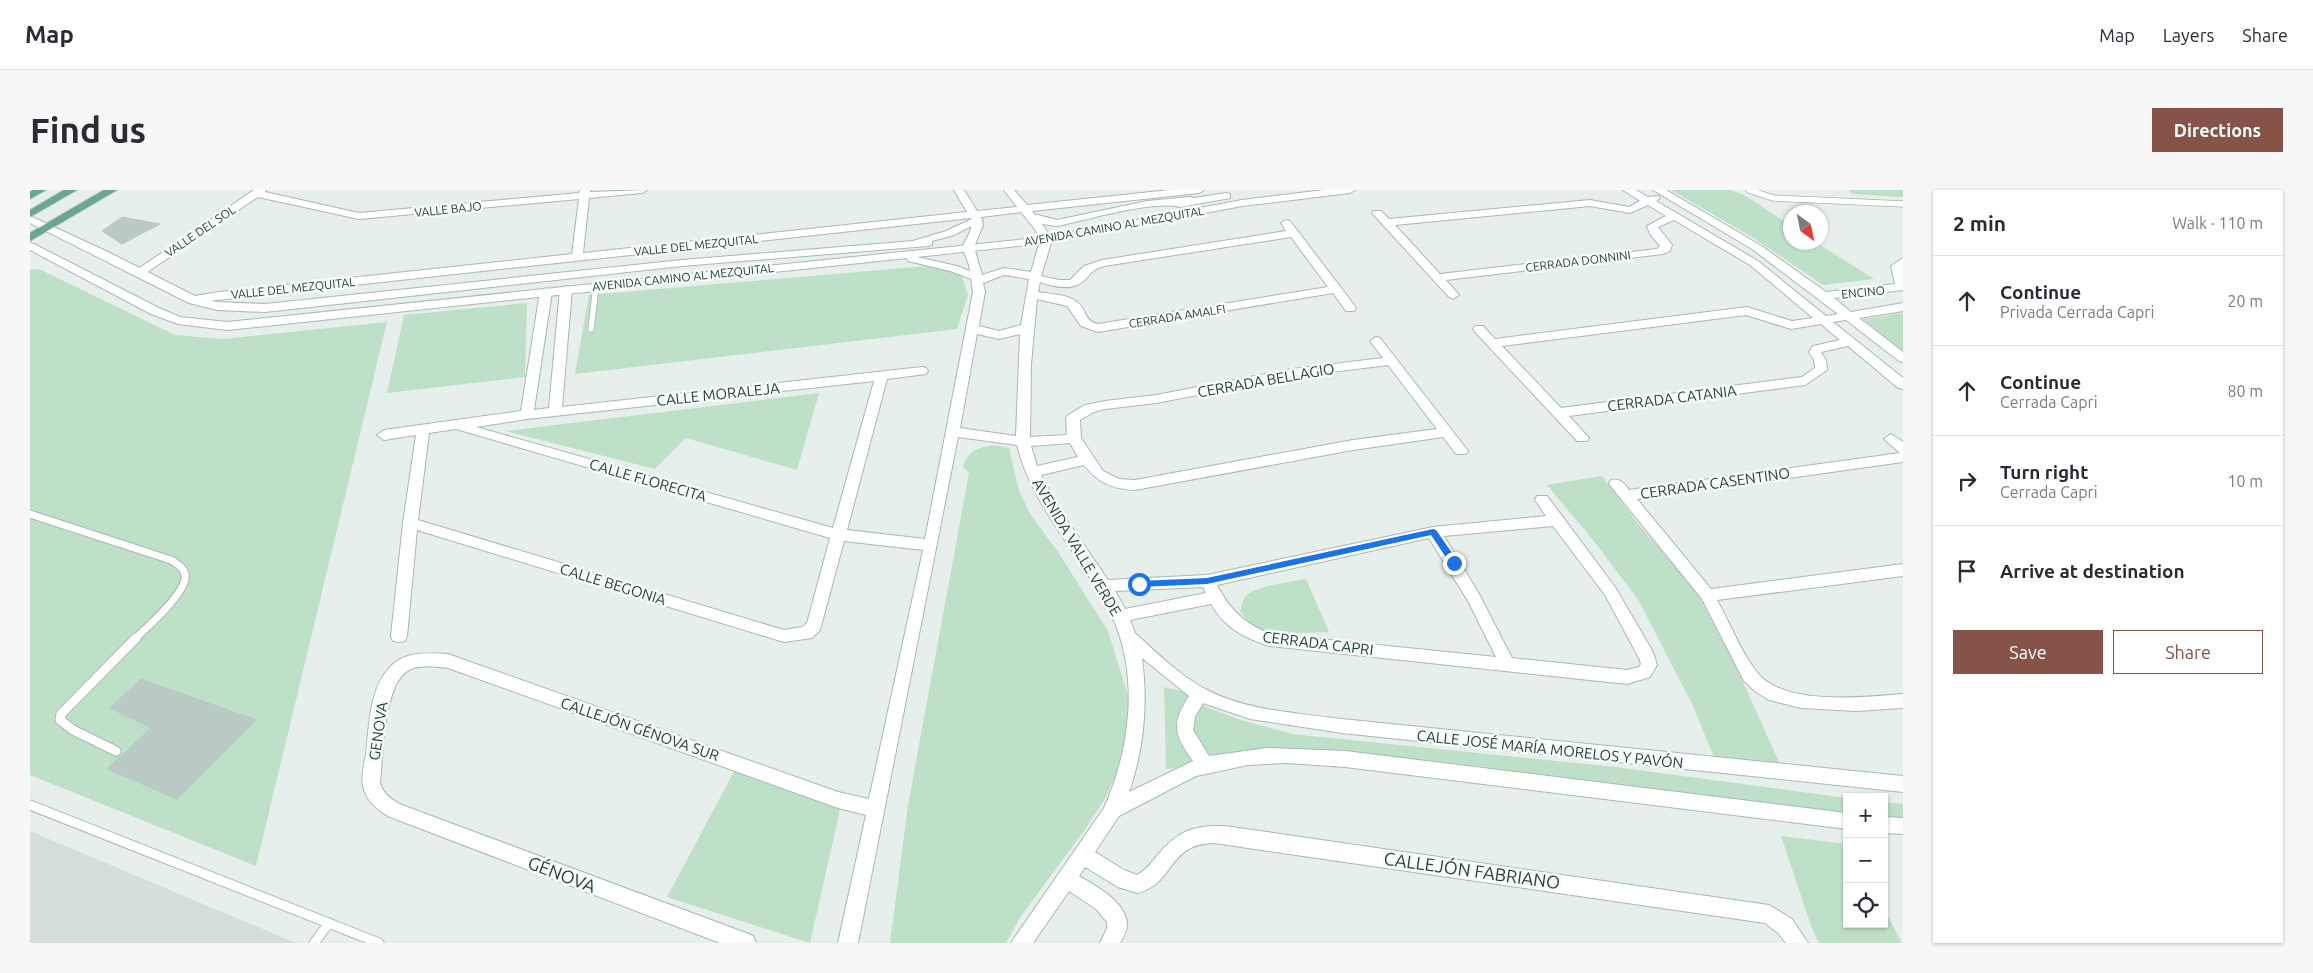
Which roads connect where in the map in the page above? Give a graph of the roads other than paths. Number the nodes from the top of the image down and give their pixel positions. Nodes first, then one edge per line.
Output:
1 (41, 190) edge
2 (60, 190) edge
3 (72, 190) edge
4 (112, 190) edge
5 (642, 190) edge
6 (959, 190) edge
7 (1009, 190) edge
8 (1277, 190) edge
9 (1350, 190) edge
10 (1628, 190) edge
11 (1749, 190) edge
12 (259, 192) edge
13 (1661, 192) edge
14 (585, 193) edge
15 (1201, 194) edge
16 (30, 196) edge
17 (1648, 201) junction
18 (1903, 204) edge
19 (30, 207) edge
20 (1027, 213) junction
21 (1377, 213) dead end
22 (30, 214) edge
23 (1674, 216) junction
24 (976, 217) junction
25 (30, 219) edge
26 (1286, 222) dead end
27 (1386, 223) junction
28 (48, 227) junction
29 (1294, 233) junction
30 (1044, 236) junction
31 (30, 238) edge
32 (970, 244) junction
33 (30, 246) edge
34 (900, 251) junction
35 (577, 257) junction
36 (1903, 261) edge
37 (139, 273) junction
38 (580, 274) junction
39 (1036, 276) junction
40 (535, 278) junction
41 (1437, 278) junction
42 (978, 280) junction
43 (562, 285) junction
44 (596, 286) junction
45 (1336, 289) junction
46 (546, 292) junction
47 (1032, 294) junction
48 (1453, 295) dead end
49 (1825, 296) junction
50 (193, 300) junction
51 (1903, 307) edge
52 (1350, 308) dead end
53 (1849, 315) junction
54 (1822, 319) junction
55 (973, 328) junction
56 (1025, 328) junction
57 (591, 329) dead end
58 (1479, 329) dead end
59 (1376, 341) dead end
60 (1849, 342) junction
61 (1493, 343) junction
62 (1903, 358) edge
63 (561, 360) junction
64 (1391, 361) junction
65 (534, 362) junction
66 (922, 371) dead end
67 (881, 377) junction
68 (1903, 385) edge
69 (555, 412) junction
70 (1559, 413) junction
71 (527, 416) junction
72 (456, 426) junction
73 (423, 430) junction
74 (952, 432) junction
75 (1446, 432) junction
76 (384, 435) dead end
77 (1074, 438) junction
78 (1582, 438) dead end
79 (1891, 438) dead end
80 (1023, 441) junction
81 (1903, 448) edge
82 (1461, 451) dead end
83 (1903, 457) edge
84 (1087, 460) junction
85 (1031, 472) junction
86 (1616, 484) dead end
87 (1625, 496) junction
88 (1542, 500) dead end
89 (30, 514) edge
90 (1558, 520) junction
91 (410, 523) junction
92 (1433, 532) junction
93 (840, 535) junction
94 (931, 545) junction
95 (1903, 570) edge
96 (1207, 581) junction
97 (1104, 586) junction
98 (1707, 595) junction
99 (1215, 597) junction
100 (1120, 616) junction
101 (399, 636) dead end
102 (1129, 637) junction
103 (1507, 664) junction
104 (403, 665) joint
105 (1200, 694) junction
106 (1903, 701) edge
107 (116, 751) dead end
108 (1206, 765) junction
109 (1903, 784) edge
110 (380, 802) joint
111 (30, 805) edge
112 (875, 810) junction
113 (1113, 810) junction
114 (1843, 821) edge
115 (1888, 825) edge
116 (1903, 826) edge
117 (1083, 855) junction
118 (1066, 878) junction
119 (329, 923) junction
120 (1114, 936) edge
121 (314, 943) edge
122 (379, 943) edge
123 (746, 943) edge
124 (848, 943) edge
125 (1021, 943) edge
126 (1798, 943) edge

1 - 16 main road
2 - 19 main road
3 - 22 main road
4 - 28 main road
5 - 14 street, VALLE BAJO
6 - 24 street
7 - 20 street
8 - 15 street, AVENIDA CAMINO AL MEZQUITAL
9 - 30 street, AVENIDA CAMINO AL MEZQUITAL
10 - 17 street
11 - 18 lane
12 - 14 street, VALLE BAJO
12 - 37 street, VALLE DEL SOL
13 - 17 street
13 - 49 street
14 - 35 street
15 - 20 street, VALLE DEL MEZQUITAL
15 - 20 street
15 - 30 street, AVENIDA CAMINO AL MEZQUITAL
17 - 23 street
17 - 27 street
20 - 24 street, VALLE DEL MEZQUITAL
20 - 30 street
21 - 27 street
23 - 41 street, CERRADA DONNINI
23 - 54 street
24 - 32 street
24 - 34 street
24 - 35 street, VALLE DEL MEZQUITAL
25 - 28 street, AVENIDA CAMINO AL MEZQUITAL
26 - 29 street
27 - 41 street
28 - 31 main road
28 - 37 street, AVENIDA CAMINO AL MEZQUITAL
29 - 39 street
29 - 45 street
30 - 32 street, AVENIDA CAMINO AL MEZQUITAL
30 - 39 street, AVENIDA VALLE VERDE
32 - 34 street, AVENIDA CAMINO AL MEZQUITAL
32 - 42 street
33 - 46 street, AVENIDA CAMINO AL MEZQUITAL
34 - 38 street, AVENIDA CAMINO AL MEZQUITAL
34 - 42 street
34 - 44 street, AVENIDA CAMINO AL MEZQUITAL
35 - 50 street, VALLE DEL MEZQUITAL
36 - 49 street, ENCINO
37 - 50 street, AVENIDA CAMINO AL MEZQUITAL
38 - 40 street, AVENIDA CAMINO AL MEZQUITAL
38 - 43 street
39 - 42 street
39 - 47 street, AVENIDA VALLE VERDE
40 - 43 street
40 - 50 street, AVENIDA CAMINO AL MEZQUITAL
41 - 48 street
42 - 55 street
43 - 44 street, AVENIDA CAMINO AL MEZQUITAL
43 - 46 street, AVENIDA CAMINO AL MEZQUITAL
43 - 63 street
44 - 57 lane
45 - 47 street, CERRADA AMALFI
45 - 52 street
46 - 65 street
47 - 56 street, AVENIDA VALLE VERDE
49 - 53 street
51 - 53 street, ENCINO
53 - 54 street, ENCINO
53 - 62 street
54 - 60 street
54 - 61 street
55 - 56 street
55 - 74 street
56 - 80 street, AVENIDA VALLE VERDE
58 - 61 street
59 - 64 street
60 - 68 street
60 - 70 street, CERRADA CATANIA
61 - 70 street
63 - 65 street
63 - 69 street
64 - 75 street
64 - 77 street, CERRADA BELLAGIO
65 - 71 street
66 - 67 street, CALLE MORALEJA
67 - 69 street, CALLE MORALEJA
67 - 93 street
69 - 71 street, CALLE MORALEJA
70 - 78 street
71 - 72 street, CALLE MORALEJA
72 - 73 street, CALLE MORALEJA
72 - 93 street, CALLE FLORECITA
73 - 76 street, CALLE MORALEJA
73 - 91 street
74 - 80 street
74 - 94 street
75 - 82 street
75 - 84 street
77 - 80 street
77 - 84 street
79 - 81 street
80 - 85 street, AVENIDA VALLE VERDE
83 - 87 street, CERRADA CASENTINO
84 - 85 street
85 - 97 street, AVENIDA VALLE VERDE
86 - 87 street
87 - 98 street, CERRADA CASENTINO
88 - 90 street
89 - 107 lane
90 - 92 street
90 - 103 street, CERRADA CAPRI
91 - 93 street, CALLE BEGONIA
91 - 101 street
92 - 96 street
92 - 103 street
93 - 94 street, CALLE FLORECITA
94 - 112 street
95 - 98 street
96 - 97 street
96 - 99 street, CERRADA CAPRI
97 - 100 street, AVENIDA VALLE VERDE
98 - 106 street, CERRADA CASENTINO
99 - 100 street
99 - 103 street, CERRADA CAPRI
100 - 102 street, AVENIDA VALLE VERDE
102 - 105 street, CALLE JOSÉ MARÍA MORELOS Y PAVÓN
102 - 113 street, AVENIDA VALLE VERDE
104 - 110 street, GENOVA
104 - 112 street, CALLEJÓN GÉNOVA SUR
105 - 108 street
105 - 109 street, CALLE JOSÉ MARÍA MORELOS Y PAVÓN
108 - 113 street
108 - 114 street
110 - 123 street, GÉNOVA
111 - 119 lane
112 - 124 street
113 - 117 street, AVENIDA VALLE VERDE
115 - 116 street
117 - 118 street, AVENIDA VALLE VERDE
117 - 126 street, CALLEJÓN FABRIANO
118 - 120 street
118 - 125 street, AVENIDA VALLE VERDE
119 - 121 lane
119 - 122 lane

